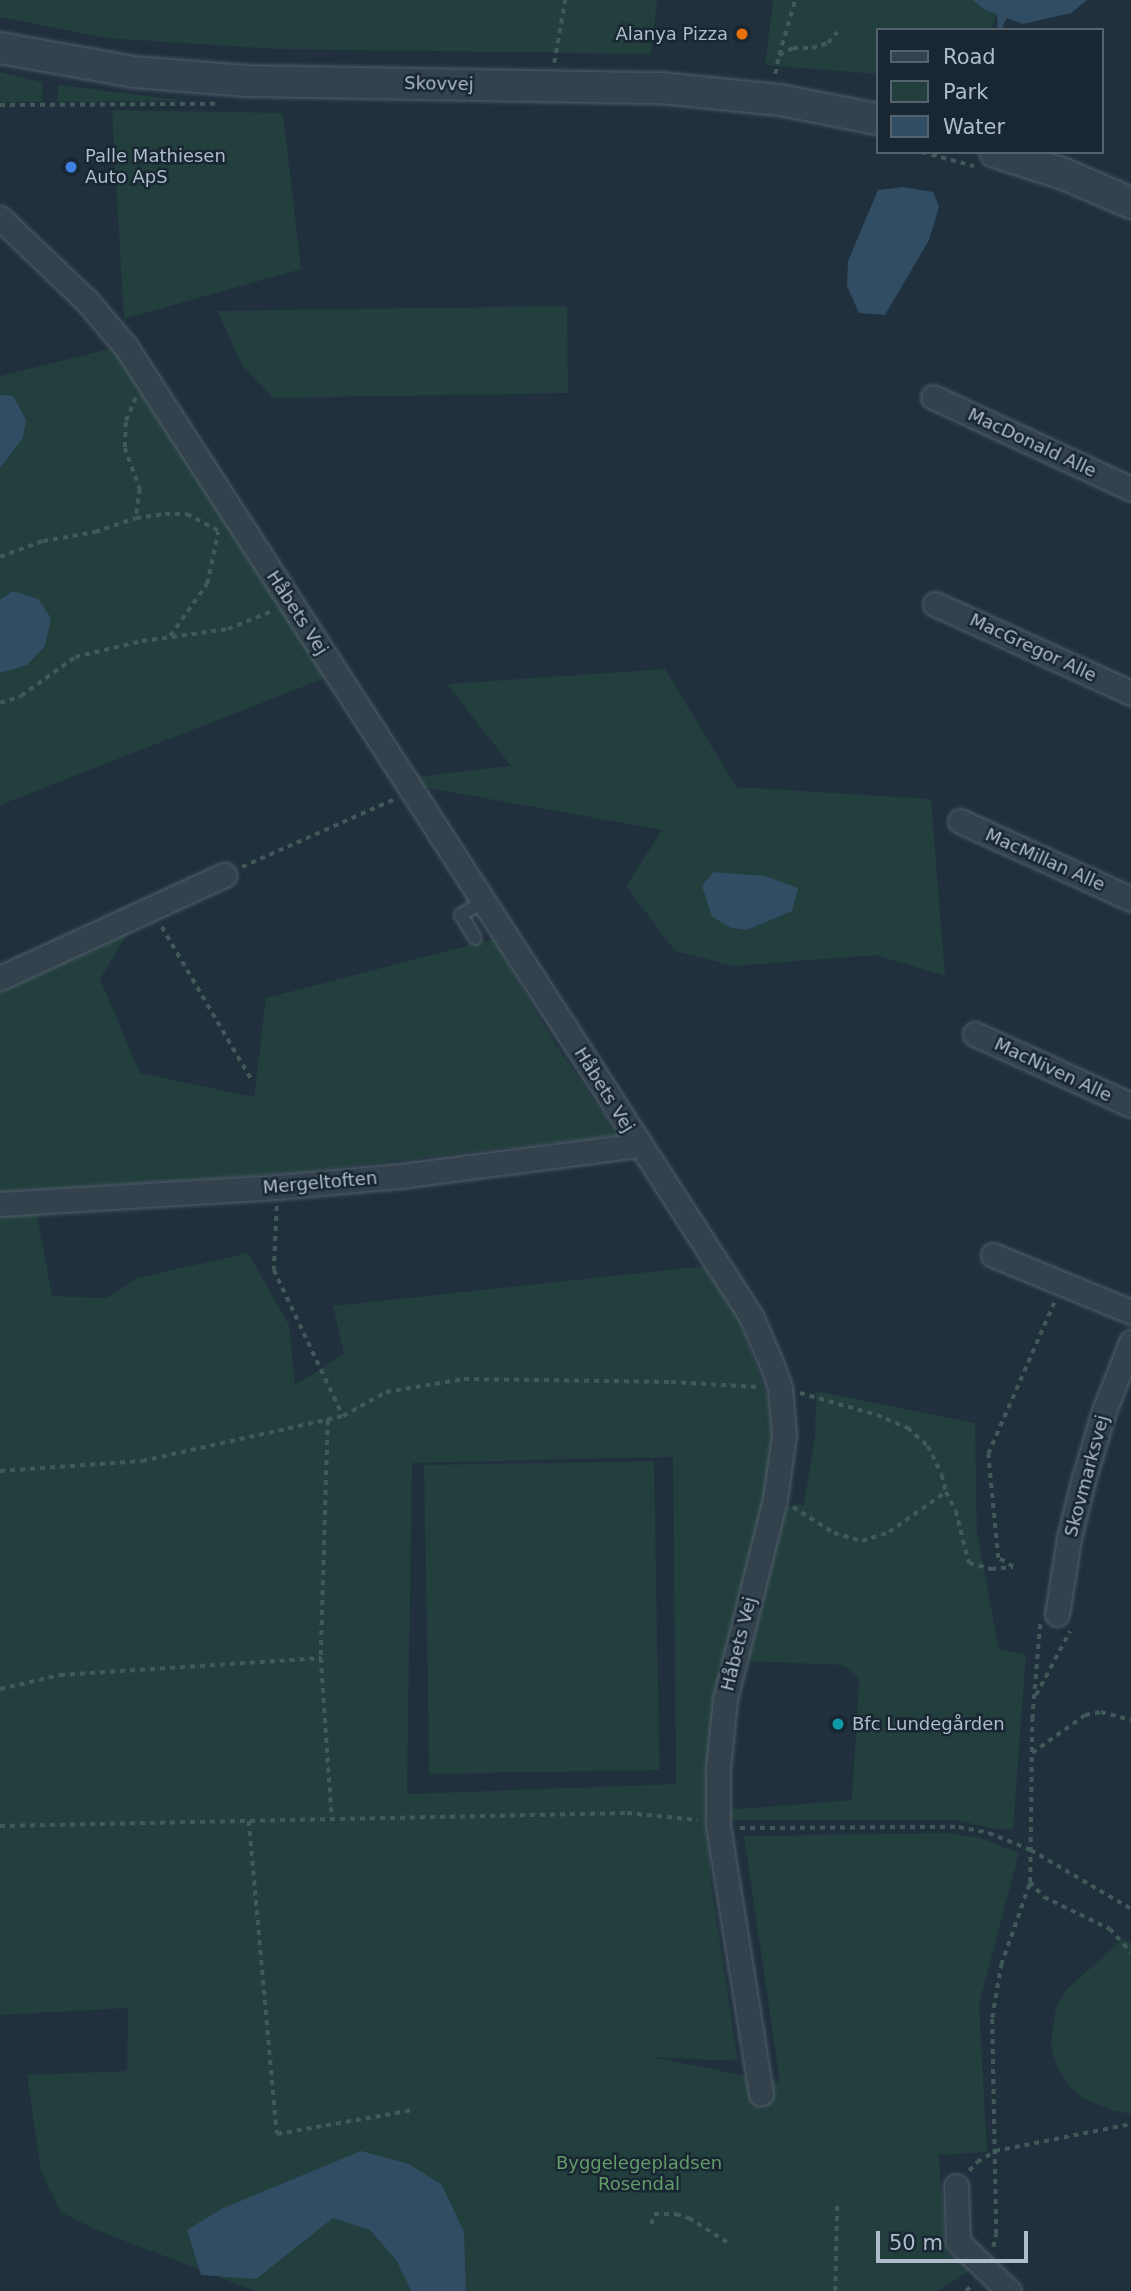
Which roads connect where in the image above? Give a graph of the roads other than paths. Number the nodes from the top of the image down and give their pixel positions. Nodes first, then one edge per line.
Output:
1 (0, 48) edge
2 (876, 119) edge
3 (1001, 154) edge
4 (1131, 203) edge
5 (0, 218) edge
6 (933, 397) dead end
7 (1131, 489) edge
8 (935, 604) dead end
9 (1131, 693) edge
10 (960, 821) dead end
11 (224, 874) road end
12 (1131, 899) edge
13 (483, 901) junction
14 (475, 938) dead end
15 (0, 978) edge
16 (975, 1034) dead end
17 (1131, 1105) edge
18 (638, 1145) junction
19 (0, 1204) edge
20 (993, 1255) dead end
21 (1131, 1312) edge
22 (1131, 1342) edge
23 (1057, 1614) dead end
24 (761, 2094) dead end
25 (957, 2186) road end
26 (1009, 2291) edge

1 - 2 street, Skovvej
3 - 4 street
5 - 13 street, Håbets Vej
6 - 7 street, MacDonald Alle
8 - 9 street, MacGregor Alle
10 - 12 street, MacMillan Alle
11 - 15 street
13 - 14 lane
13 - 18 street, Håbets Vej
16 - 17 street, MacNiven Alle
18 - 19 street, Mergeltoften
18 - 24 street, Håbets Vej
20 - 21 street
22 - 23 street, Skovmarksvej
25 - 26 street

